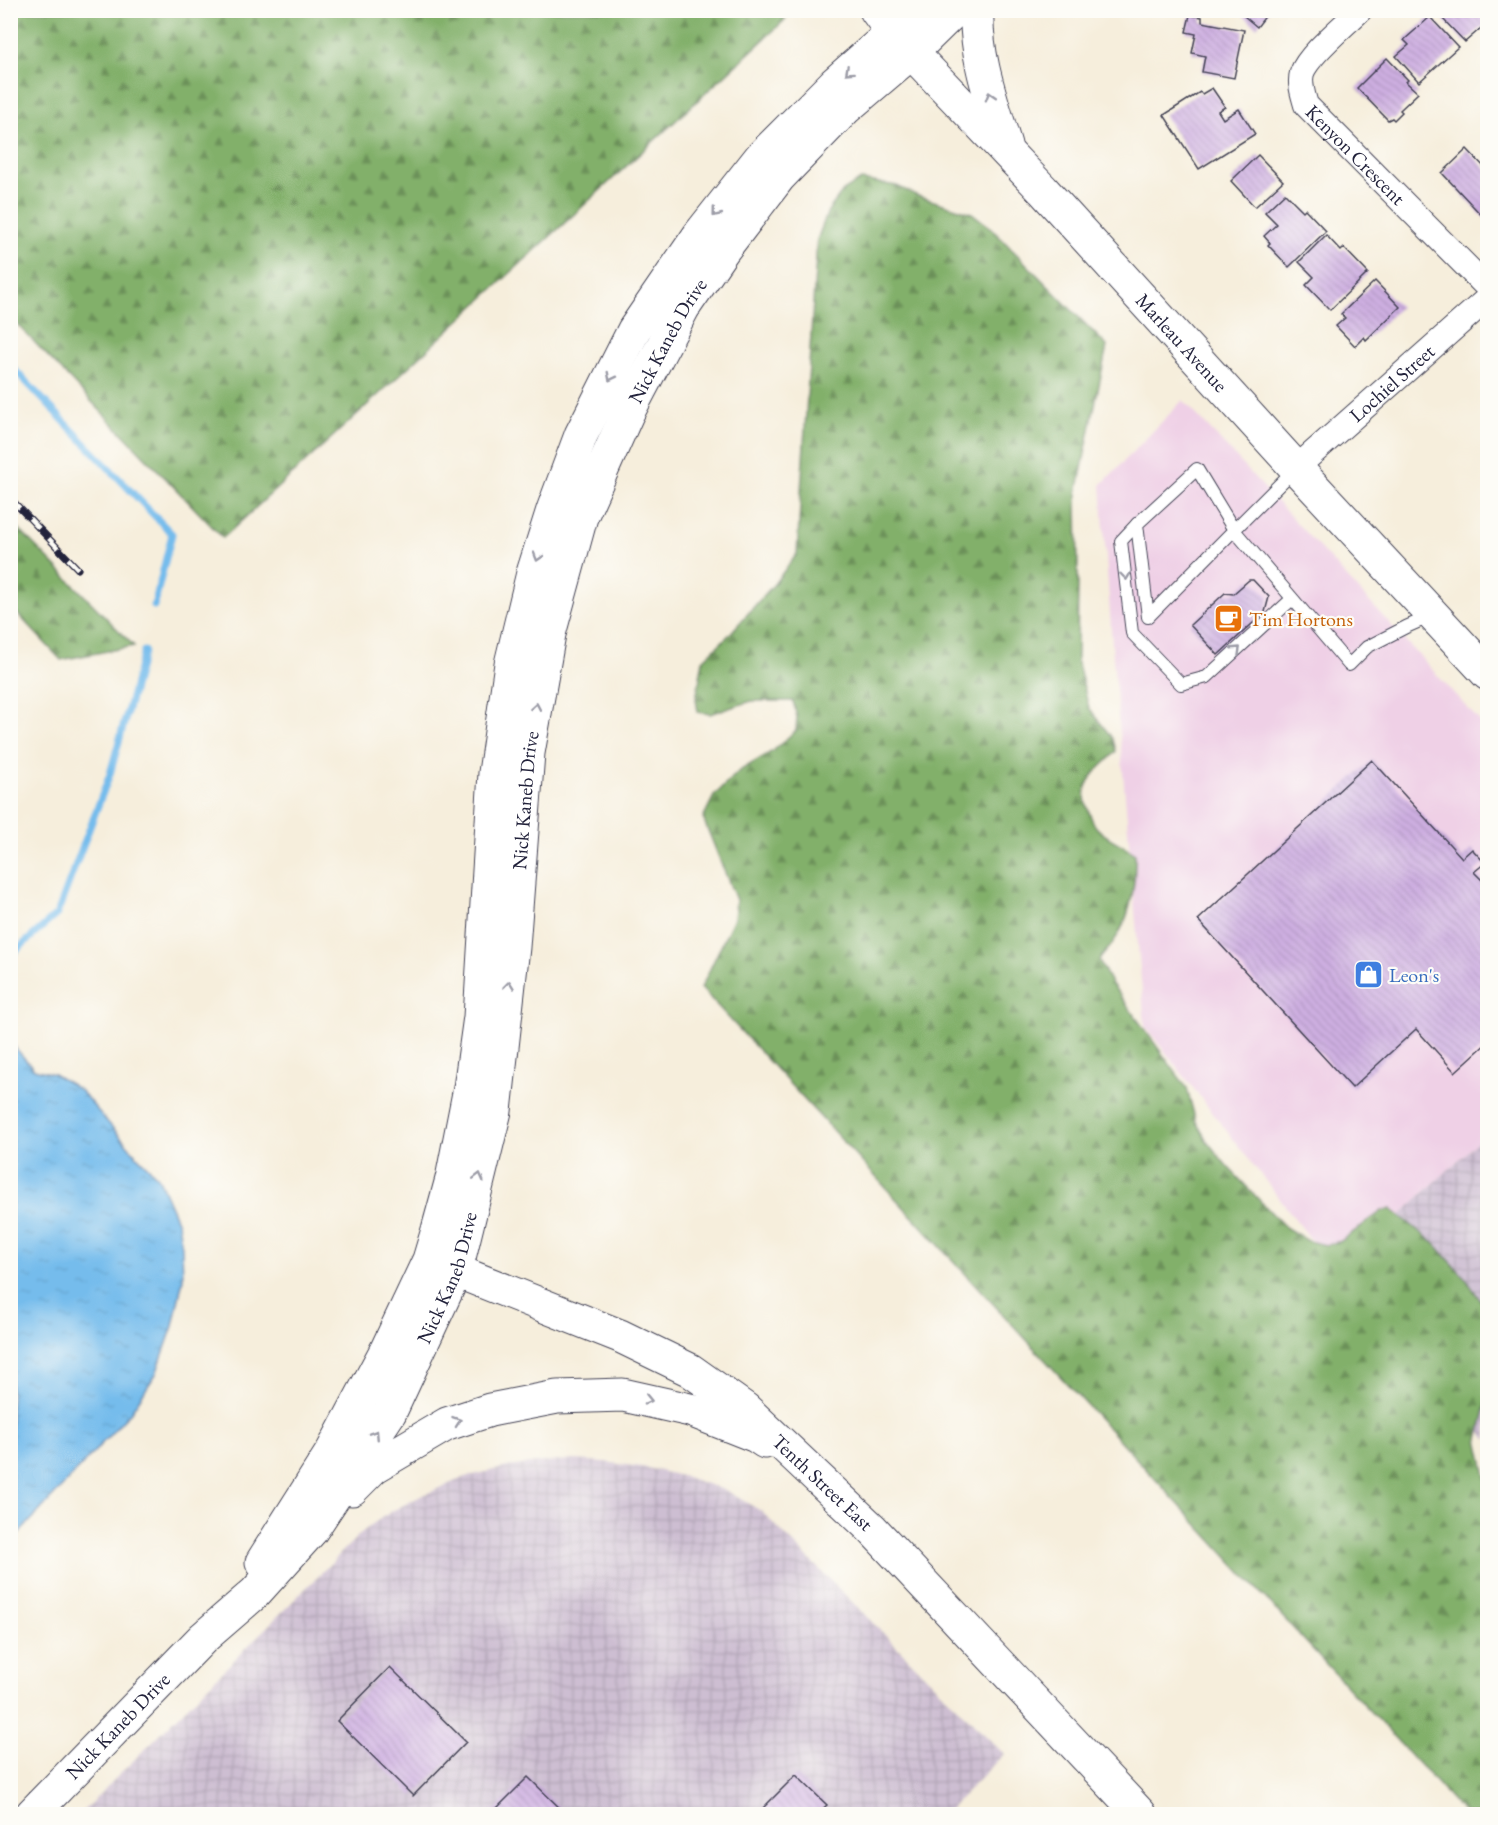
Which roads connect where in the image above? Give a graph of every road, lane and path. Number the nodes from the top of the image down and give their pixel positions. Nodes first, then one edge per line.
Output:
1 (918, 10) edge
2 (955, 10) edge
3 (977, 10) edge
4 (1360, 10) edge
5 (894, 31) edge
6 (1007, 152) junction
7 (1488, 288) edge
8 (1488, 298) edge
9 (1296, 468) junction
10 (1137, 524) junction
11 (1234, 531) junction
12 (1292, 599) junction
13 (1434, 615) junction
14 (1488, 674) edge
15 (442, 1265) junction
16 (817, 1478) junction
17 (311, 1532) junction
18 (203, 1638) junction
19 (32, 1815) edge
20 (1140, 1815) edge

1 - 5 street, Nick Kaneb Drive
2 - 5 street, Nick Kaneb Drive
6 -> 3 street
4 - 7 street, Kenyon Crescent
5 - 6 street, Marleau Avenue
5 - 15 street, Nick Kaneb Drive
6 - 9 street, Marleau Avenue
8 - 9 street, Lochiel Street
9 - 11 lane
9 - 13 street, Marleau Avenue
10 - 11 lane
10 - 11 lane
10 -> 12 lane
11 - 12 lane
12 - 13 lane
13 - 14 street, Marleau Avenue
15 - 16 street, Tenth Street East
17 -> 15 street, Nick Kaneb Drive
15 - 18 street, Nick Kaneb Drive
17 -> 16 street
16 - 20 street, Tenth Street East
17 - 18 street, Nick Kaneb Drive
18 - 19 street, Nick Kaneb Drive

